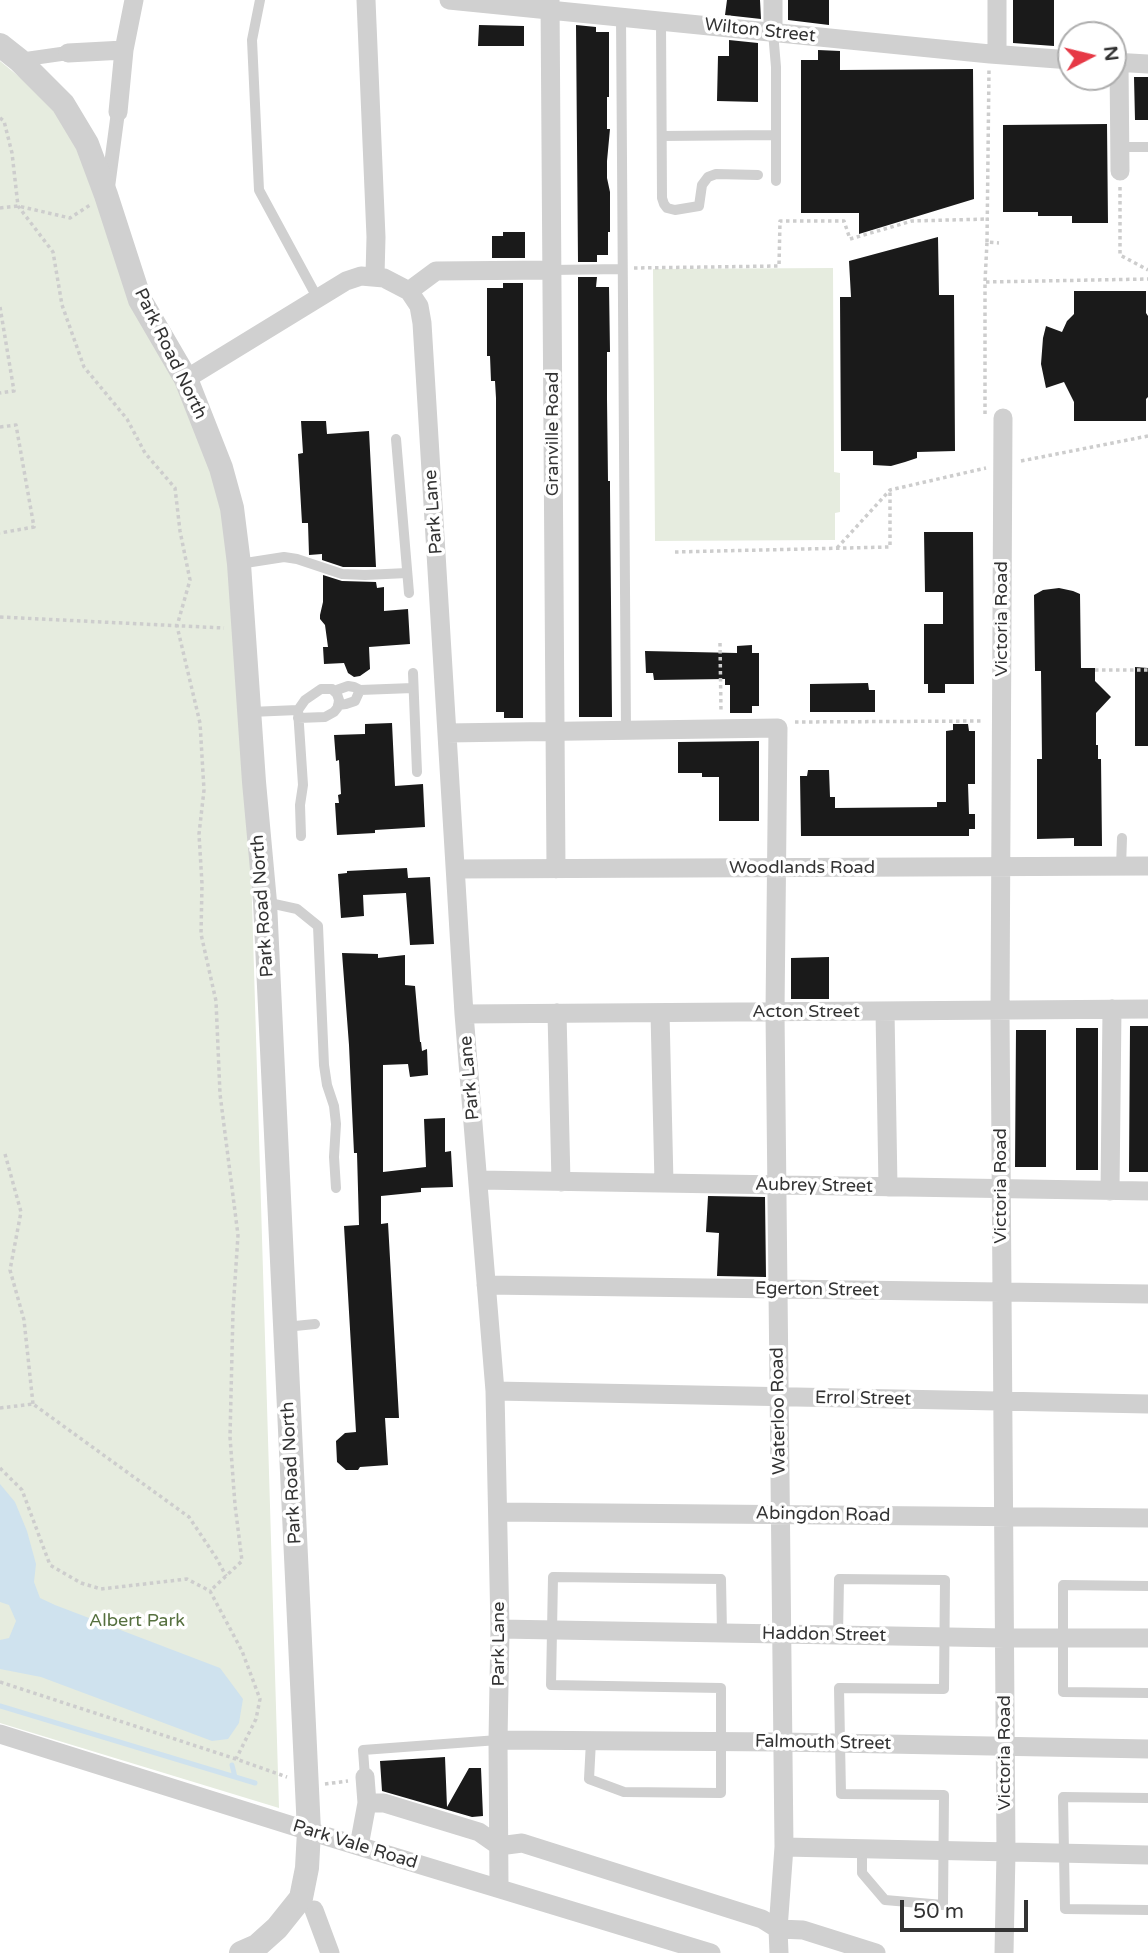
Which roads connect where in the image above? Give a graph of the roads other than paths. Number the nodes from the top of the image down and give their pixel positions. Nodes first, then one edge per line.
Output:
1 (134, 0) edge
2 (260, 0) edge
3 (366, 0) edge
4 (449, 0) edge
5 (773, 0) edge
6 (997, 0) edge
7 (550, 5) edge
8 (621, 17) junction
9 (662, 21) junction
10 (774, 32) junction
11 (0, 45) edge
12 (124, 50) junction
13 (68, 53) joint
14 (993, 54) junction
15 (1057, 59) edge
16 (19, 60) junction
17 (1127, 63) edge
18 (1148, 64) edge
19 (1117, 91) edge
20 (118, 112) joint
21 (662, 135) junction
22 (776, 135) junction
23 (1120, 147) junction
24 (1148, 147) edge
25 (1120, 171) road end
26 (758, 175) dead end
27 (776, 181) dead end
28 (106, 195) junction
29 (622, 269) junction
30 (551, 270) junction
31 (392, 283) junction
32 (318, 299) junction
33 (186, 379) junction
34 (994, 417) road end
35 (396, 439) dead end
36 (239, 564) junction
37 (407, 573) junction
38 (409, 593) dead end
39 (413, 673) dead end
40 (414, 688) junction
41 (360, 690) junction
42 (334, 691) junction
43 (338, 705) junction
44 (249, 712) junction
45 (298, 714) junction
46 (555, 731) junction
47 (626, 731) junction
48 (447, 733) junction
49 (417, 772) dead end
50 (301, 836) dead end
51 (1122, 838) dead end
52 (1148, 866) edge
53 (1001, 867) junction
54 (1121, 867) junction
55 (776, 868) junction
56 (456, 869) junction
57 (556, 869) junction
58 (265, 902) junction
59 (1112, 1009) junction
60 (1148, 1009) edge
61 (1000, 1011) junction
62 (775, 1012) junction
63 (885, 1012) junction
64 (557, 1013) junction
65 (660, 1013) junction
66 (464, 1014) junction
67 (479, 1180) junction
68 (561, 1182) junction
69 (664, 1183) junction
70 (776, 1185) junction
71 (888, 1187) junction
72 (336, 1188) dead end
73 (1001, 1189) junction
74 (1110, 1191) junction
75 (1148, 1191) edge
76 (486, 1285) junction
77 (778, 1289) junction
78 (1002, 1293) junction
79 (1148, 1294) edge
80 (315, 1324) dead end
81 (285, 1327) junction
82 (495, 1391) junction
83 (779, 1397) junction
84 (1003, 1401) junction
85 (1148, 1404) edge
86 (498, 1512) junction
87 (780, 1515) junction
88 (1004, 1517) junction
89 (1148, 1518) edge
90 (1148, 1586) edge
91 (500, 1629) junction
92 (552, 1630) junction
93 (722, 1633) junction
94 (781, 1634) junction
95 (838, 1635) junction
96 (944, 1637) junction
97 (1005, 1638) junction
98 (1063, 1638) junction
99 (1148, 1639) edge
100 (1148, 1693) edge
101 (0, 1734) edge
102 (498, 1740) junction
103 (591, 1741) junction
104 (722, 1742) junction
105 (782, 1742) junction
106 (840, 1743) junction
107 (1005, 1746) junction
108 (1148, 1749) edge
109 (365, 1777) joint
110 (1148, 1798) edge
111 (367, 1803) junction
112 (309, 1832) junction
113 (359, 1846) junction
114 (499, 1846) junction
115 (784, 1847) junction
116 (862, 1849) junction
117 (944, 1851) junction
118 (1006, 1852) junction
119 (1065, 1853) junction
120 (1148, 1855) edge
121 (499, 1888) junction
122 (314, 1910) dead end
123 (1148, 1910) edge
124 (778, 1929) junction
125 (662, 1946) edge
126 (241, 1953) edge
127 (330, 1953) edge
128 (711, 1953) edge
129 (779, 1953) edge
130 (876, 1953) edge
131 (1004, 1953) edge

1 - 12 street
2 - 32 lane
3 - 31 street
4 - 7 street, Wilton Street
5 - 10 street
6 - 14 street
7 - 8 street, Wilton Street
7 - 30 street, Granville Road
8 - 9 street, Wilton Street
8 - 29 lane
9 - 10 street, Wilton Street
9 - 21 lane
10 - 14 street, Wilton Street
10 - 22 lane
11 - 16 street, Park Road North
12 - 13 street
12 - 20 street
13 - 16 street
14 - 15 street, Wilton Street
16 - 28 street, Park Road North
17 - 18 street
19 - 23 street
20 - 28 street
21 - 22 lane
21 - 26 lane
22 - 27 lane
23 - 24 lane
23 - 25 street
28 - 33 street, Park Road North
29 - 30 lane
29 - 47 lane
30 - 31 street
30 - 46 street, Granville Road
31 - 32 street
31 - 48 street, Park Lane
32 - 33 street
33 - 36 street, Park Road North
34 - 53 street, Victoria Road
35 - 37 lane
36 - 37 lane
36 - 44 street, Park Road North
37 - 38 lane
39 - 40 lane
40 - 41 lane
40 - 49 lane
41 - 42 lane
41 - 43 lane
42 - 43 lane
42 - 45 lane
43 - 45 lane
44 - 45 lane
44 - 58 street, Park Road North
45 - 50 lane
46 - 47 street
46 - 48 street
46 - 57 street, Granville Road
47 - 55 street, Waterloo Road
48 - 56 street, Park Lane
51 - 54 lane
52 - 54 street, Woodlands Road
53 - 54 street, Woodlands Road
53 - 55 street, Woodlands Road
53 - 61 street, Victoria Road
55 - 57 street, Woodlands Road
55 - 62 street, Waterloo Road
56 - 57 street, Woodlands Road
56 - 66 street, Park Lane
58 - 72 lane
58 - 81 street, Park Road North
59 - 60 street, Acton Street
59 - 61 street, Acton Street
59 - 74 street
61 - 63 street, Acton Street
61 - 73 street, Victoria Road
62 - 63 street, Acton Street
62 - 65 street, Acton Street
62 - 70 street, Waterloo Road
63 - 71 street
64 - 65 street, Acton Street
64 - 66 street, Acton Street
64 - 68 street
65 - 69 street
66 - 67 street, Park Lane
67 - 68 street, Aubrey Street
67 - 76 street, Park Lane
68 - 69 street, Aubrey Street
69 - 70 street, Aubrey Street
70 - 71 street, Aubrey Street
70 - 77 street, Waterloo Road
71 - 73 street, Aubrey Street
73 - 74 street, Aubrey Street
73 - 78 street, Victoria Road
74 - 75 street, Aubrey Street
76 - 77 street, Egerton Street
76 - 82 street, Park Lane
77 - 78 street, Egerton Street
77 - 83 street, Waterloo Road
78 - 79 street, Egerton Street
78 - 84 street, Victoria Road
80 - 81 lane
81 - 112 street, Park Road North
82 - 83 street, Errol Street
82 - 86 street, Park Lane
83 - 84 street, Errol Street
83 - 87 street, Waterloo Road
84 - 85 street, Errol Street
84 - 88 street, Victoria Road
86 - 87 street, Abingdon Road
86 - 91 street, Park Lane
87 - 88 street, Abingdon Road
87 - 94 street, Waterloo Road
88 - 89 street, Abingdon Road
88 - 97 street, Victoria Road
90 - 98 lane
91 - 92 street, Haddon Street
91 - 102 street, Park Lane
92 - 93 street, Haddon Street
92 - 93 lane
92 - 104 lane
93 - 94 street, Haddon Street
94 - 95 street, Haddon Street
94 - 105 street, Waterloo Road
95 - 96 street, Haddon Street
95 - 96 lane
96 - 97 street, Haddon Street
96 - 106 lane
97 - 98 street, Haddon Street
97 - 107 street, Victoria Road
98 - 99 street, Haddon Street
98 - 100 lane
101 - 112 street, Park Vale Road
102 - 103 street, Falmouth Street
102 - 109 lane
102 - 114 street, Park Lane
103 - 104 street, Falmouth Street
103 - 104 lane
104 - 105 street, Falmouth Street
105 - 106 street, Falmouth Street
105 - 115 street, Waterloo Road
106 - 107 street, Falmouth Street
106 - 117 lane
107 - 108 street, Falmouth Street
107 - 118 street, Victoria Road
109 - 111 street
110 - 119 lane
111 - 113 street
111 - 114 street
112 - 113 street, Park Vale Road
112 - 126 street, Park Road North
113 - 121 street, Park Vale Road
114 - 121 street, Park Lane
114 - 124 street
115 - 116 street
115 - 124 street, Waterloo Road
116 - 117 street
116 - 117 lane
117 - 118 street
118 - 119 street
118 - 131 street, Victoria Road
119 - 120 street
119 - 123 lane
121 - 125 street, Park Vale Road
122 - 127 street
124 - 129 street, Waterloo Road
124 - 130 street
125 - 128 street, Park Vale Road

